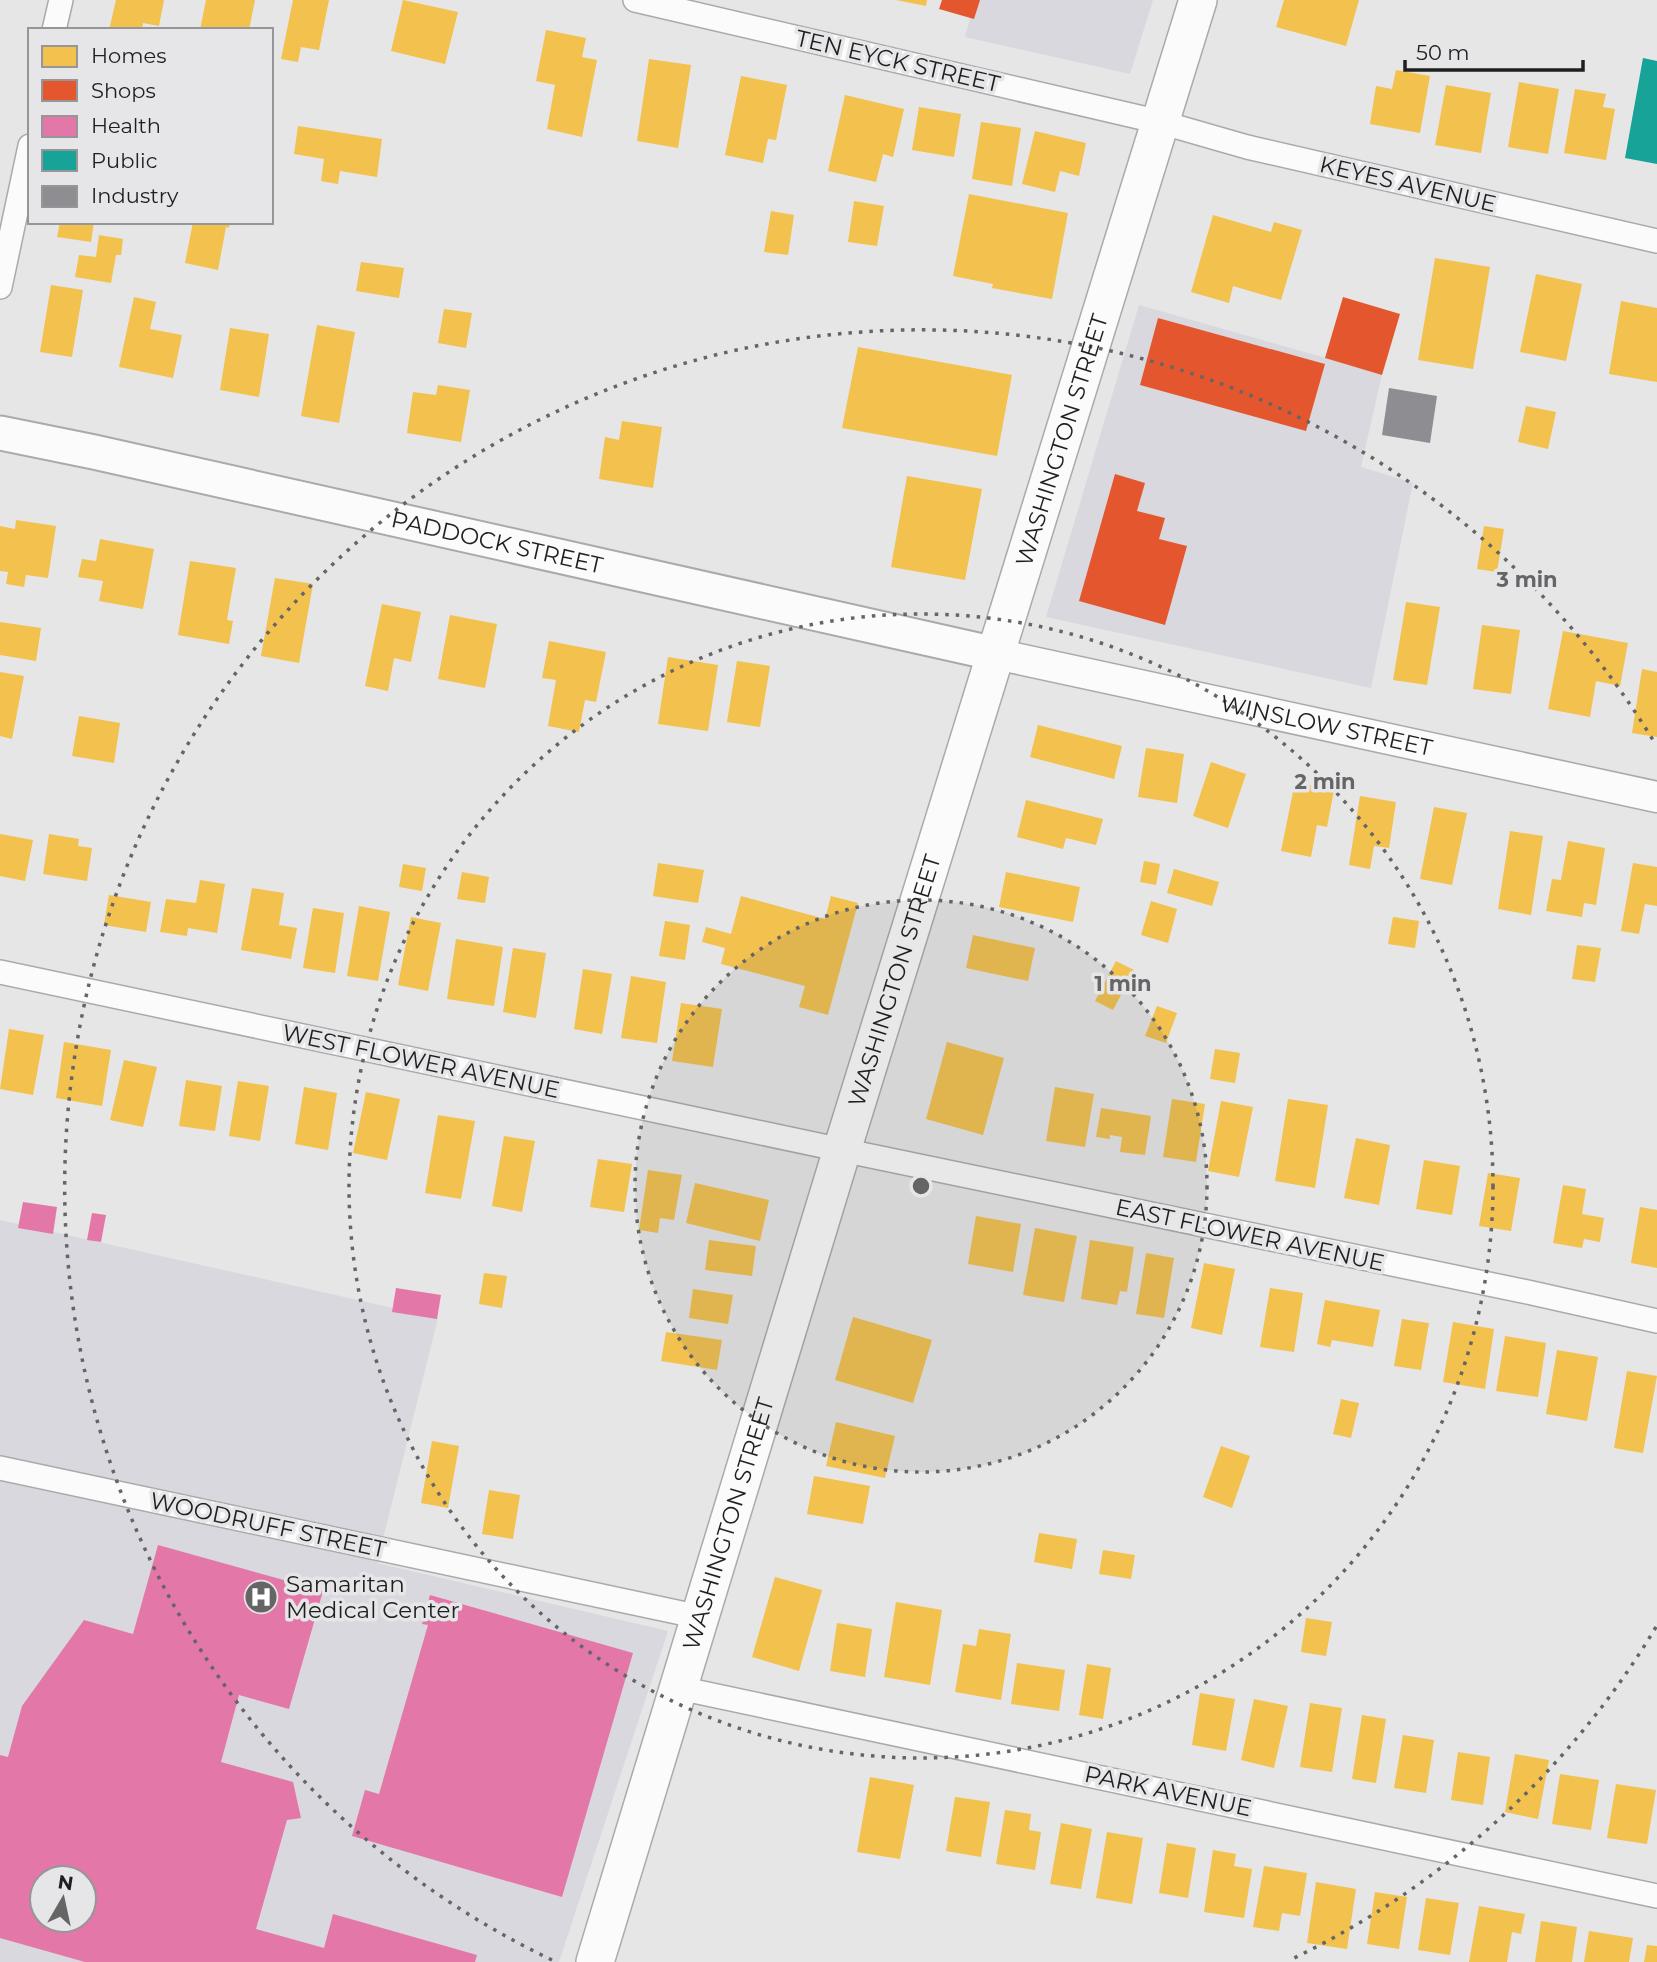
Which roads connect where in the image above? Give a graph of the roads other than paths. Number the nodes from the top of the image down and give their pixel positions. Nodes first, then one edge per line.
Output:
1 (61, 0) edge
2 (635, 0) edge
3 (1198, 0) edge
4 (54, 28) edge
5 (1160, 122) junction
6 (28, 155) edge
7 (1657, 242) edge
8 (0, 287) edge
9 (0, 433) edge
10 (996, 654) junction
11 (1657, 797) edge
12 (0, 972) edge
13 (842, 1150) junction
14 (1657, 1321) edge
15 (0, 1468) edge
16 (700, 1617) junction
17 (679, 1688) junction
18 (1657, 1895) edge
19 (595, 1962) edge

1 - 4 street
2 - 5 street, TEN EYCK STREET
3 - 5 main road, WASHINGTON STREET
5 - 7 street, KEYES AVENUE
5 - 10 main road, WASHINGTON STREET
6 - 8 street
9 - 10 main road, PADDOCK STREET
10 - 11 street, WINSLOW STREET
10 - 13 main road, WASHINGTON STREET
12 - 13 street, WEST FLOWER AVENUE
13 - 14 street, EAST FLOWER AVENUE
13 - 16 main road, WASHINGTON STREET
15 - 16 street, WOODRUFF STREET
16 - 17 main road, WASHINGTON STREET
17 - 18 street, PARK AVENUE
17 - 19 main road, WASHINGTON STREET

